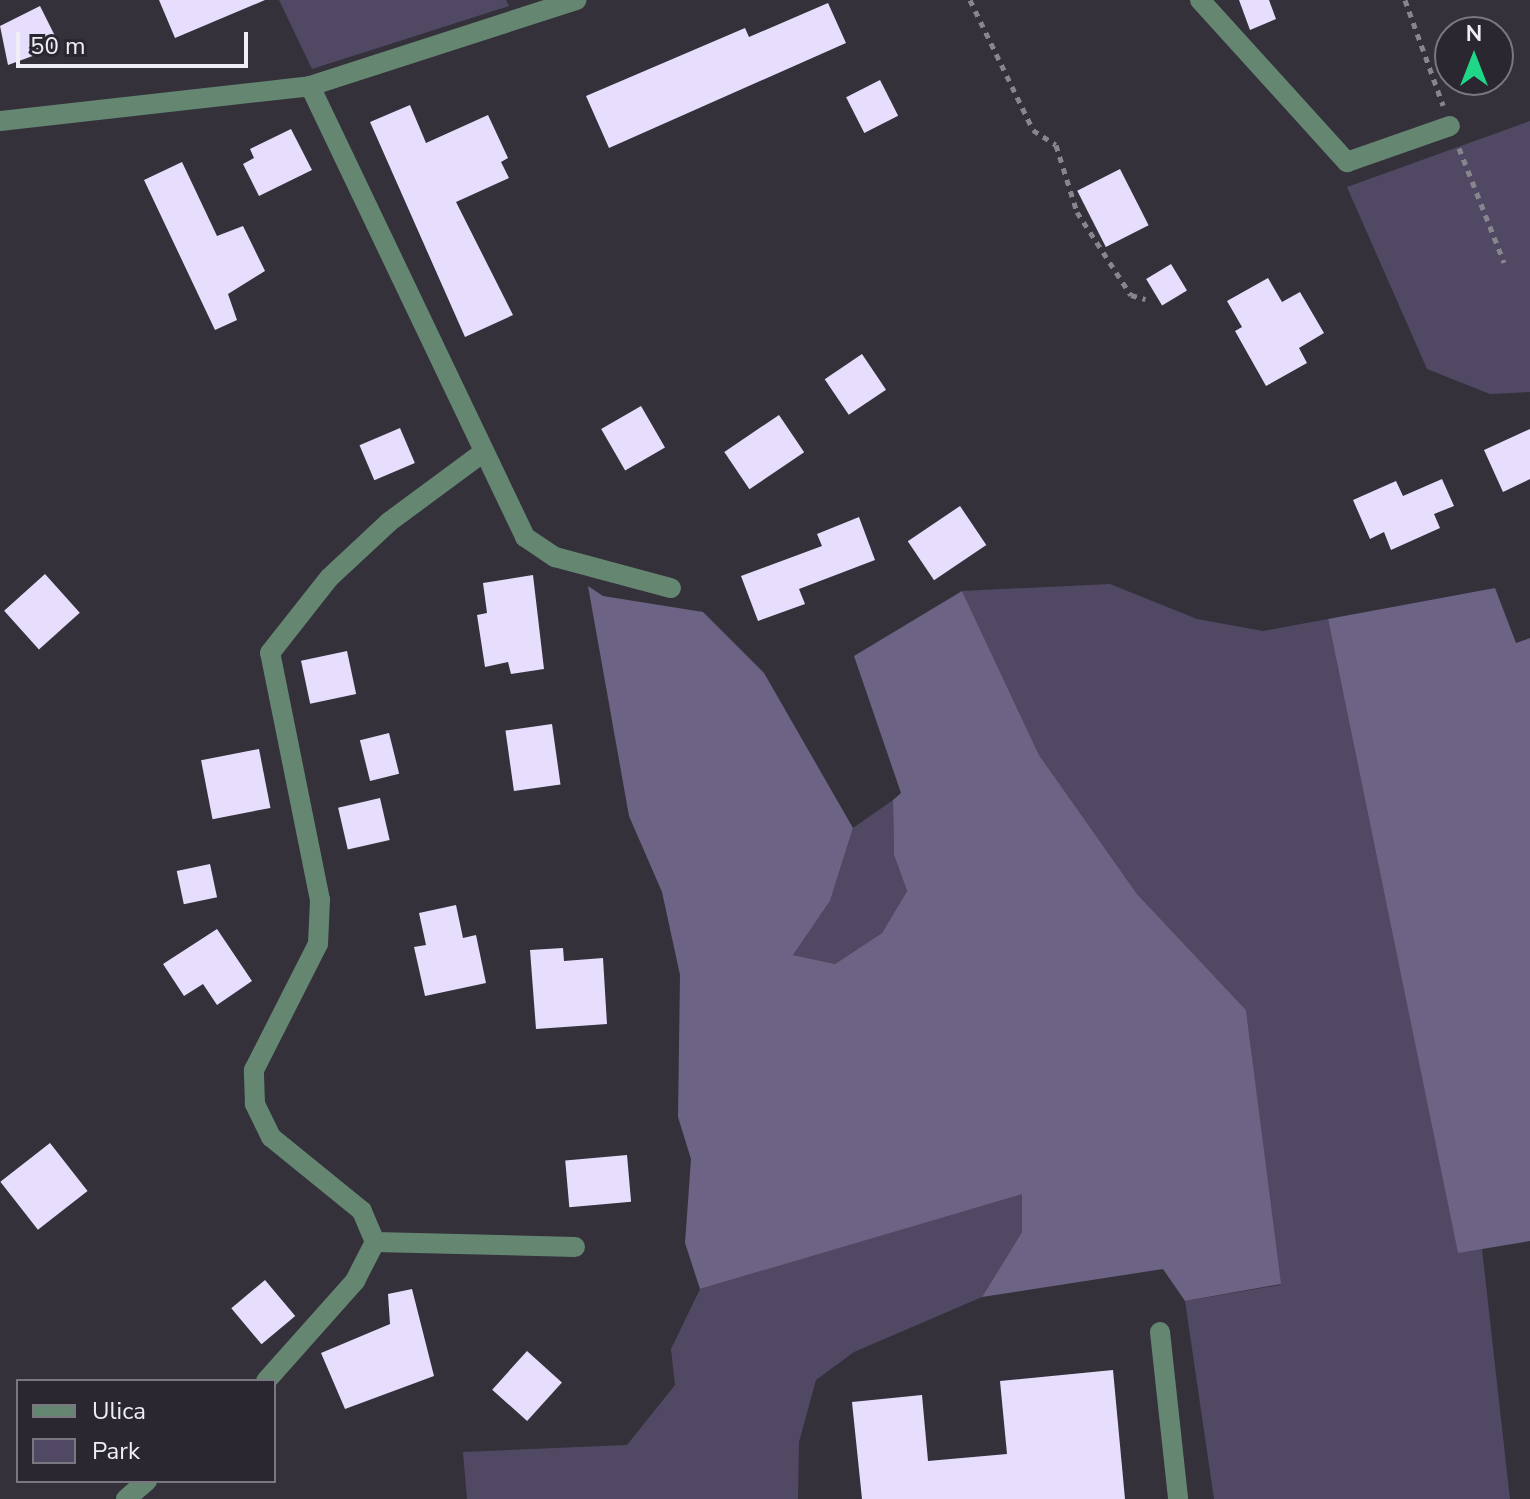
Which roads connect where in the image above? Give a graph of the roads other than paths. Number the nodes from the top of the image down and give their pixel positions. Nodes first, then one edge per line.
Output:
1 (576, 0) edge
2 (1200, 0) edge
3 (310, 86) junction
4 (0, 121) edge
5 (1450, 126) road end
6 (481, 454) junction
7 (671, 588) dead end
8 (375, 1242) junction
9 (575, 1247) dead end
10 (1160, 1332) dead end
11 (268, 1379) edge
12 (145, 1483) edge
13 (126, 1499) edge
14 (1178, 1499) edge

1 - 3 street
2 - 5 street
3 - 4 street
3 - 6 street
6 - 7 street
6 - 8 street
8 - 9 street
8 - 11 street
10 - 14 street
12 - 13 street

